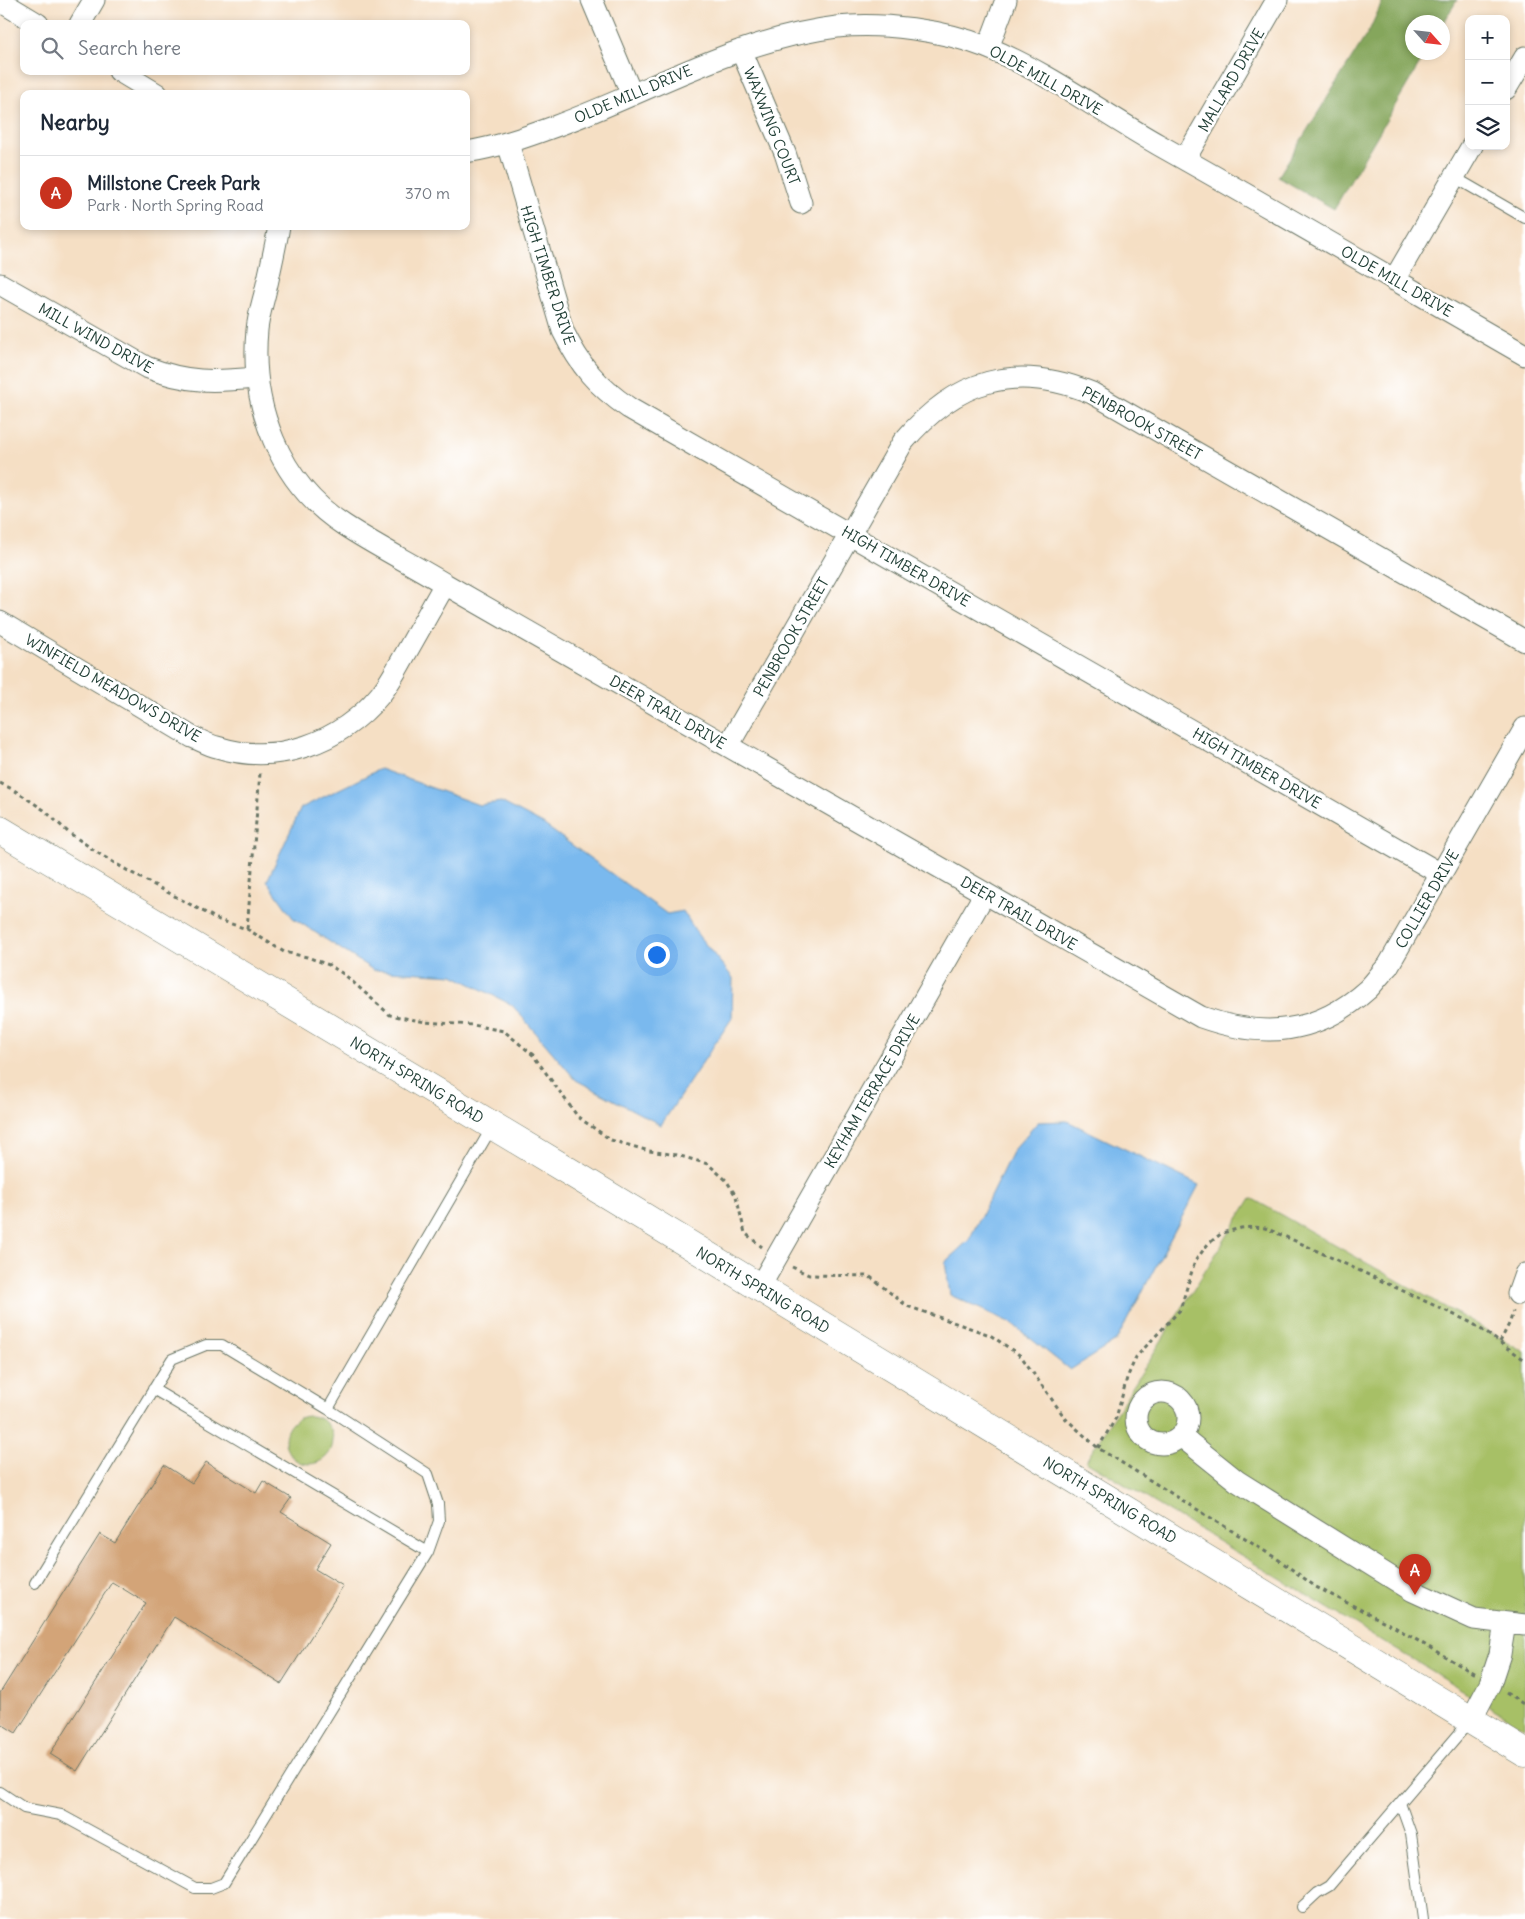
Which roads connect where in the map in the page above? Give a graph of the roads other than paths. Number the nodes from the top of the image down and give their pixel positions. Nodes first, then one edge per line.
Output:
1 (94, 0) edge
2 (592, 0) edge
3 (1006, 0) edge
4 (1277, 0) edge
5 (0, 1) edge
6 (31, 20) edge
7 (82, 20) edge
8 (988, 48) junction
9 (741, 50) junction
10 (1525, 58) edge
11 (126, 75) edge
12 (1513, 89) edge
13 (150, 90) edge
14 (632, 95) junction
15 (508, 143) junction
16 (1470, 150) edge
17 (470, 151) edge
18 (1185, 160) junction
19 (1454, 177) junction
20 (801, 203) dead end
21 (1525, 218) edge
22 (278, 230) edge
23 (1394, 280) junction
24 (0, 284) edge
25 (1525, 355) edge
26 (256, 378) junction
27 (850, 534) junction
28 (446, 584) junction
29 (0, 622) edge
30 (1525, 640) edge
31 (1525, 728) edge
32 (728, 746) junction
33 (0, 830) edge
34 (1441, 874) junction
35 (985, 893) junction
36 (1289, 1028) joint
37 (493, 1126) junction
38 (1525, 1274) edge
39 (758, 1288) junction
40 (1518, 1294) road end
41 (152, 1389) junction
42 (328, 1409) junction
43 (1180, 1436) dead end
44 (428, 1552) junction
45 (35, 1583) dead end
46 (1515, 1624) edge
47 (1471, 1720) junction
48 (1525, 1753) edge
49 (0, 1792) edge
50 (1400, 1803) junction
51 (1302, 1908) dead end
52 (1423, 1919) edge

1 - 7 street
2 - 14 street
3 - 8 street
4 - 18 street, MALLARD DRIVE
5 - 6 street
8 - 9 street, OLDE MILL DRIVE
8 - 18 street, OLDE MILL DRIVE
9 - 14 street, OLDE MILL DRIVE
9 - 20 street, WAXWING COURT
10 - 12 street
11 - 13 street
14 - 15 street, OLDE MILL DRIVE
15 - 17 street, OLDE MILL DRIVE
15 - 27 street, HIGH TIMBER DRIVE
16 - 19 street
18 - 23 street, OLDE MILL DRIVE
19 - 21 lane
19 - 23 street
22 - 26 street, DEER TRAIL DRIVE
23 - 25 street, OLDE MILL DRIVE
24 - 26 street, MILL WIND DRIVE
26 - 28 street, DEER TRAIL DRIVE
27 - 30 street, PENBROOK STREET
27 - 32 street, PENBROOK STREET
27 - 34 street, HIGH TIMBER DRIVE
28 - 29 street, WINFIELD MEADOWS DRIVE
28 - 32 street, DEER TRAIL DRIVE
31 - 34 street, COLLIER DRIVE
32 - 35 street, DEER TRAIL DRIVE
33 - 37 main road, NORTH SPRING ROAD
34 - 36 street, COLLIER DRIVE
35 - 36 street, DEER TRAIL DRIVE
35 - 39 street, KEYHAM TERRACE DRIVE
37 - 39 main road, NORTH SPRING ROAD
37 - 42 lane
38 - 40 street
39 - 47 main road, NORTH SPRING ROAD
41 - 42 lane
41 - 44 lane
41 - 45 lane
42 - 44 lane
43 - 46 street
44 - 49 lane
46 - 47 street
47 - 48 main road, NORTH SPRING ROAD
47 - 50 lane
50 - 51 lane
50 - 52 lane

